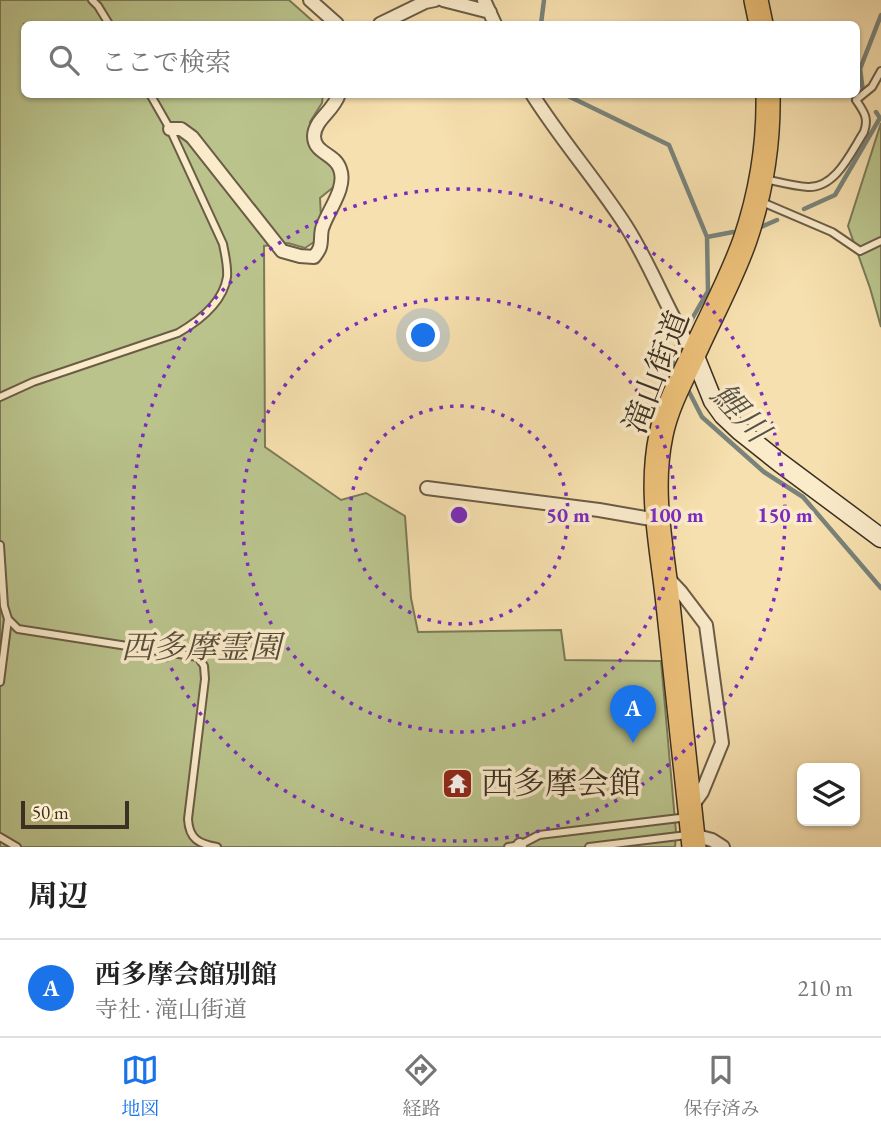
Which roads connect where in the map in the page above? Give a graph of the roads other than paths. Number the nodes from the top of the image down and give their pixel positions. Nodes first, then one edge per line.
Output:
1 (92, 0) edge
2 (310, 0) edge
3 (435, 0) edge
4 (443, 0) edge
5 (756, 0) edge
6 (490, 12) edge
7 (107, 21) edge
8 (334, 21) edge
9 (386, 21) edge
10 (760, 21) edge
11 (881, 71) edge
12 (860, 97) edge
13 (152, 98) edge
14 (337, 98) edge
15 (535, 98) edge
16 (768, 98) edge
17 (858, 98) edge
18 (170, 129) junction
19 (759, 189) junction
20 (881, 241) edge
21 (690, 354) junction
22 (0, 397) edge
23 (427, 488) dead end
24 (657, 520) junction
25 (881, 538) edge
26 (0, 545) edge
27 (664, 575) junction
28 (8, 619) junction
29 (0, 682) edge
30 (692, 827) edge
31 (0, 837) edge
32 (195, 844) edge
33 (17, 847) edge
34 (218, 847) edge
35 (518, 847) edge
36 (589, 847) edge
37 (723, 847) edge

1 - 7 lane
2 - 8 street
3 - 9 street
4 - 6 street
5 - 10 highway
11 - 12 lane
13 - 18 lane
14 - 18 street
15 - 21 street
16 - 19 highway, 滝山街道
17 - 19 lane
18 - 22 lane
19 - 20 lane
19 - 21 highway, 滝山街道
21 - 24 highway, 滝山街道
21 - 25 street
23 - 24 street
24 - 27 highway, 滝山街道
26 - 28 lane
27 - 30 highway, 滝山街道
27 - 30 street
28 - 29 lane
28 - 32 lane
30 - 35 lane
30 - 36 lane
30 - 37 street
31 - 33 lane
32 - 34 lane

